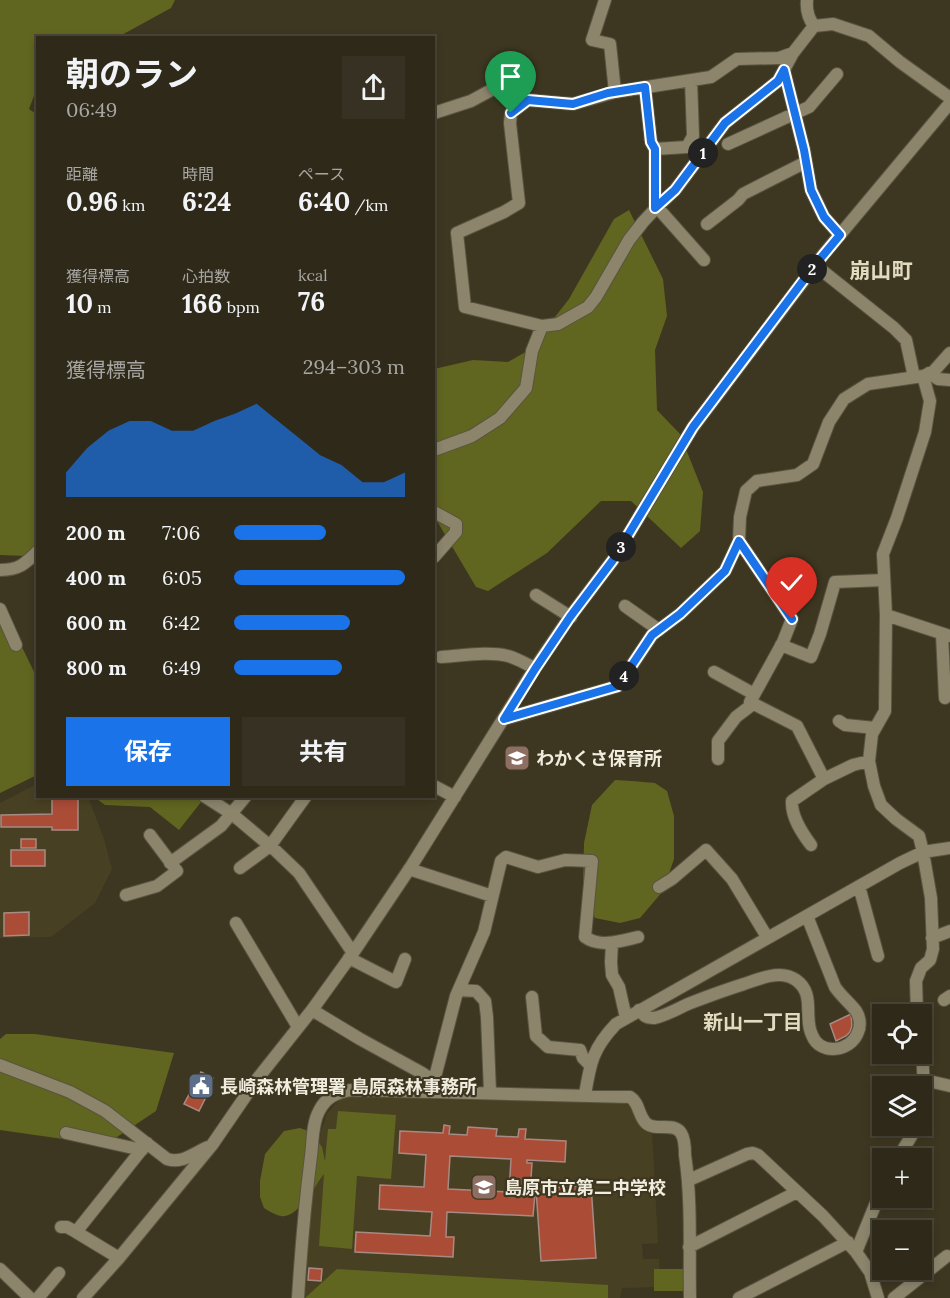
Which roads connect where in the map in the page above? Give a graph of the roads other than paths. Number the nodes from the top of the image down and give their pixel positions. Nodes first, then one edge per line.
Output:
1 (604, 0) edge
2 (807, 0) edge
3 (814, 26) junction
4 (793, 53) junction
5 (784, 70) junction
6 (837, 74) dead end
7 (691, 80) junction
8 (645, 87) junction
9 (615, 92) junction
10 (528, 100) junction
11 (950, 100) edge
12 (435, 113) edge
13 (794, 114) junction
14 (728, 144) dead end
15 (655, 149) junction
16 (806, 162) junction
17 (656, 207) junction
18 (707, 224) dead end
19 (840, 235) junction
20 (704, 260) dead end
21 (815, 265) junction
22 (542, 326) junction
23 (950, 353) edge
24 (922, 376) junction
25 (950, 380) edge
26 (435, 450) edge
27 (435, 513) edge
28 (739, 541) junction
29 (36, 553) edge
30 (435, 553) edge
31 (0, 570) edge
32 (884, 580) junction
33 (536, 595) dead end
34 (625, 606) dead end
35 (0, 609) edge
36 (886, 615) junction
37 (570, 617) junction
38 (659, 630) junction
39 (946, 635) edge
40 (16, 645) dead end
41 (781, 645) junction
42 (441, 657) dead end
43 (535, 669) junction
44 (714, 672) dead end
45 (945, 698) dead end
46 (754, 699) junction
47 (504, 719) junction
48 (839, 721) dead end
49 (875, 728) junction
50 (717, 759) dead end
51 (869, 761) junction
52 (824, 779) junction
53 (435, 786) edge
54 (455, 796) junction
55 (207, 798) edge
56 (244, 798) edge
57 (305, 798) edge
58 (232, 814) junction
59 (150, 835) dead end
60 (811, 845) dead end
61 (270, 846) junction
62 (950, 848) edge
63 (923, 852) junction
64 (170, 863) junction
65 (240, 868) dead end
66 (410, 868) junction
67 (859, 886) junction
68 (659, 887) dead end
69 (126, 895) dead end
70 (492, 896) junction
71 (807, 916) junction
72 (236, 923) dead end
73 (950, 931) edge
74 (638, 937) dead end
75 (767, 937) junction
76 (932, 938) junction
77 (612, 943) junction
78 (351, 955) junction
79 (878, 956) dead end
80 (405, 959) dead end
81 (459, 990) junction
82 (532, 997) dead end
83 (917, 1004) edge
84 (312, 1010) junction
85 (639, 1010) junction
86 (626, 1018) junction
87 (298, 1027) junction
88 (0, 1065) edge
89 (590, 1065) junction
90 (434, 1081) junction
91 (932, 1082) edge
92 (950, 1086) edge
93 (448, 1091) junction
94 (490, 1092) junction
95 (585, 1095) junction
96 (66, 1133) dead end
97 (212, 1145) junction
98 (144, 1146) junction
99 (689, 1180) junction
100 (798, 1192) junction
101 (874, 1208) edge
102 (61, 1227) dead end
103 (76, 1232) junction
104 (848, 1242) junction
105 (689, 1247) junction
106 (856, 1252) junction
107 (947, 1256) dead end
108 (119, 1258) junction
109 (0, 1269) edge
110 (59, 1273) dead end
111 (30, 1298) edge
112 (38, 1298) edge
113 (83, 1298) edge
114 (298, 1298) edge
115 (690, 1298) edge
116 (739, 1298) edge
117 (878, 1298) edge
118 (894, 1298) edge

1 - 9 street
2 - 3 street
3 - 4 street
3 - 11 street
4 - 5 street
4 - 7 street
5 - 13 street
5 - 17 street
6 - 13 street
7 - 8 street
7 - 15 street
8 - 9 street
8 - 15 street
9 - 10 street
10 - 12 street
10 - 22 street
11 - 19 street
13 - 14 street
13 - 16 street
15 - 17 street
16 - 18 street
16 - 19 street
17 - 20 street
17 - 22 street
19 - 21 street
21 - 24 street
21 - 37 street
22 - 26 street
23 - 24 street
24 - 25 street
24 - 28 street
24 - 32 street
27 - 30 street
28 - 38 street
28 - 41 street
29 - 31 street
32 - 36 street
32 - 41 street
33 - 37 street
34 - 38 street
35 - 40 street
36 - 39 street
36 - 49 street
37 - 43 street
38 - 47 street
39 - 45 street
41 - 46 street
42 - 43 street
43 - 47 street
44 - 46 street
46 - 50 street
46 - 52 street
47 - 54 street
48 - 49 street
49 - 51 street
51 - 52 street
51 - 63 street
52 - 60 street
53 - 54 street
54 - 66 street
55 - 58 street
56 - 58 street
57 - 61 street
58 - 61 street
58 - 64 street
59 - 64 street
61 - 65 street
61 - 78 street
62 - 63 street
63 - 67 street
63 - 76 street
64 - 69 street
66 - 70 street
66 - 78 street
67 - 71 street
67 - 79 street
68 - 75 street
70 - 77 street
70 - 81 street
71 - 75 street
71 - 85 street
72 - 87 street
73 - 76 street
74 - 77 street
75 - 85 street
76 - 83 street
77 - 86 street
78 - 80 street
78 - 84 street
81 - 90 street
81 - 94 street
82 - 89 street
84 - 87 street
84 - 90 street
85 - 86 street
86 - 89 street
87 - 97 street
88 - 98 street
89 - 95 street
90 - 93 street
91 - 92 street
93 - 94 street
93 - 114 street
94 - 95 street
95 - 99 street
96 - 98 street
97 - 98 street
97 - 108 street
98 - 103 street
99 - 100 street
99 - 105 street
100 - 104 street
100 - 105 street
101 - 106 street
102 - 103 street
103 - 108 street
104 - 106 street
104 - 116 street
105 - 115 street
106 - 117 street
107 - 118 street
108 - 113 street
109 - 111 street
110 - 112 street

